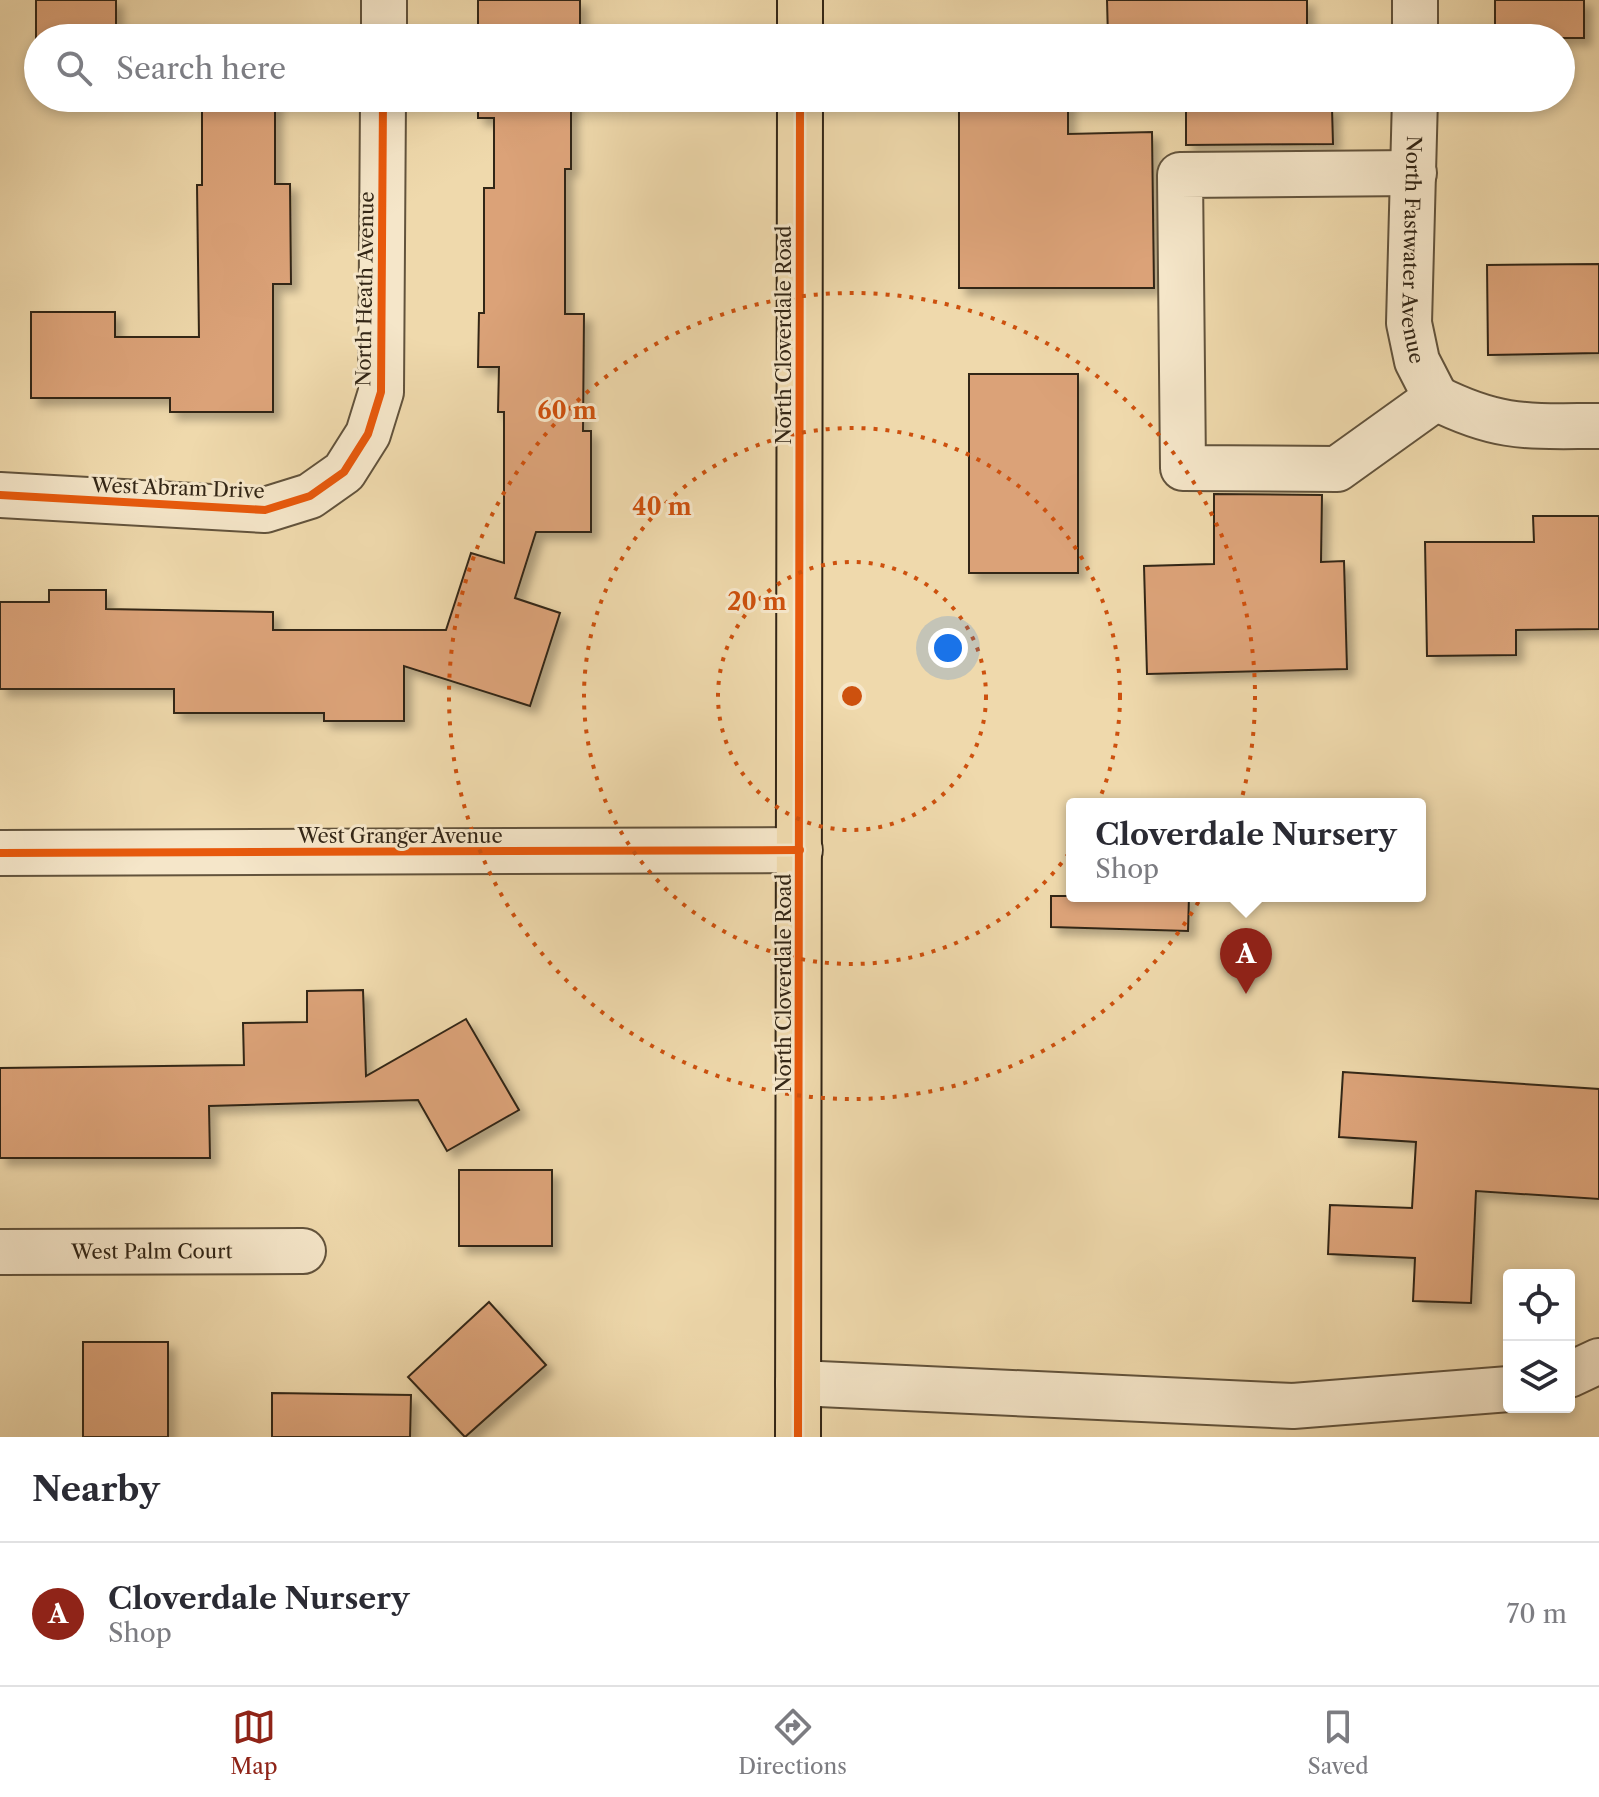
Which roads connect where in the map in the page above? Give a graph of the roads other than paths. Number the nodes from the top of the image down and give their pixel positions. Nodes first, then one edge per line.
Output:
1 (384, 0) edge
2 (800, 0) edge
3 (1415, 0) edge
4 (384, 24) edge
5 (800, 24) edge
6 (1415, 24) edge
7 (383, 112) edge
8 (800, 112) edge
9 (1415, 112) edge
10 (1414, 173) junction
11 (1436, 398) junction
12 (1599, 426) edge
13 (344, 472) joint
14 (0, 495) edge
15 (800, 850) junction
16 (0, 853) edge
17 (303, 1251) dead end
18 (0, 1252) edge
19 (1599, 1361) edge
20 (1575, 1372) edge
21 (798, 1383) junction
22 (1503, 1389) edge
23 (798, 1437) edge

1 - 4 street
2 - 5 main road
3 - 6 street
7 - 13 street, North Heath Avenue
8 - 15 main road, North Cloverdale Road
9 - 10 street, North Fastwater Avenue
10 - 11 street, North Fastwater Avenue
10 - 11 street
11 - 12 street
13 - 14 street, West Abram Drive
15 - 16 street, West Granger Avenue
15 - 21 main road, North Cloverdale Road
17 - 18 street, West Palm Court
19 - 20 street
21 - 22 street
21 - 23 main road, North Cloverdale Road

